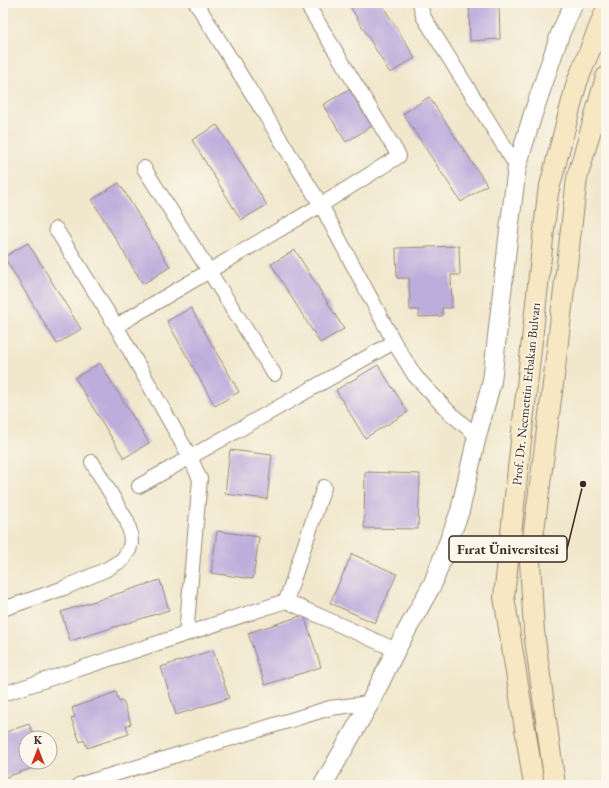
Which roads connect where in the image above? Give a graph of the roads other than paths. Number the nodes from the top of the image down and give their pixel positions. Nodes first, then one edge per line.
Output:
1 (196, 3) edge
2 (307, 3) edge
3 (420, 3) edge
4 (574, 3) edge
5 (606, 10) edge
6 (606, 77) edge
7 (517, 167) junction
8 (144, 168) dead end
9 (321, 205) junction
10 (56, 229) dead end
11 (209, 271) junction
12 (116, 326) junction
13 (394, 342) junction
14 (274, 374) dead end
15 (477, 436) junction
16 (190, 457) junction
17 (92, 462) dead end
18 (140, 486) dead end
19 (324, 487) dead end
20 (286, 601) junction
21 (3, 609) edge
22 (186, 634) junction
23 (396, 650) junction
24 (3, 694) edge
25 (370, 703) junction
26 (79, 785) edge
27 (323, 785) edge
28 (534, 785) edge
29 (555, 785) edge

1 - 9 street
2 - 9 street
3 - 7 street
4 - 7 street
5 - 28 main road, Prof. Dr. Necmettin Erbakan Bulvarı
6 - 29 main road, Prof. Dr. Necmettin Erbakan Bulvarı
7 - 15 street
8 - 11 street
9 - 11 street
9 - 13 street
10 - 12 street
11 - 12 street
11 - 14 street
12 - 16 street
13 - 15 street
13 - 16 street
15 - 23 street
16 - 18 street
16 - 22 street
17 - 21 street
19 - 20 street
20 - 22 street
20 - 23 street
22 - 24 street
23 - 25 street
25 - 26 street
25 - 27 street

